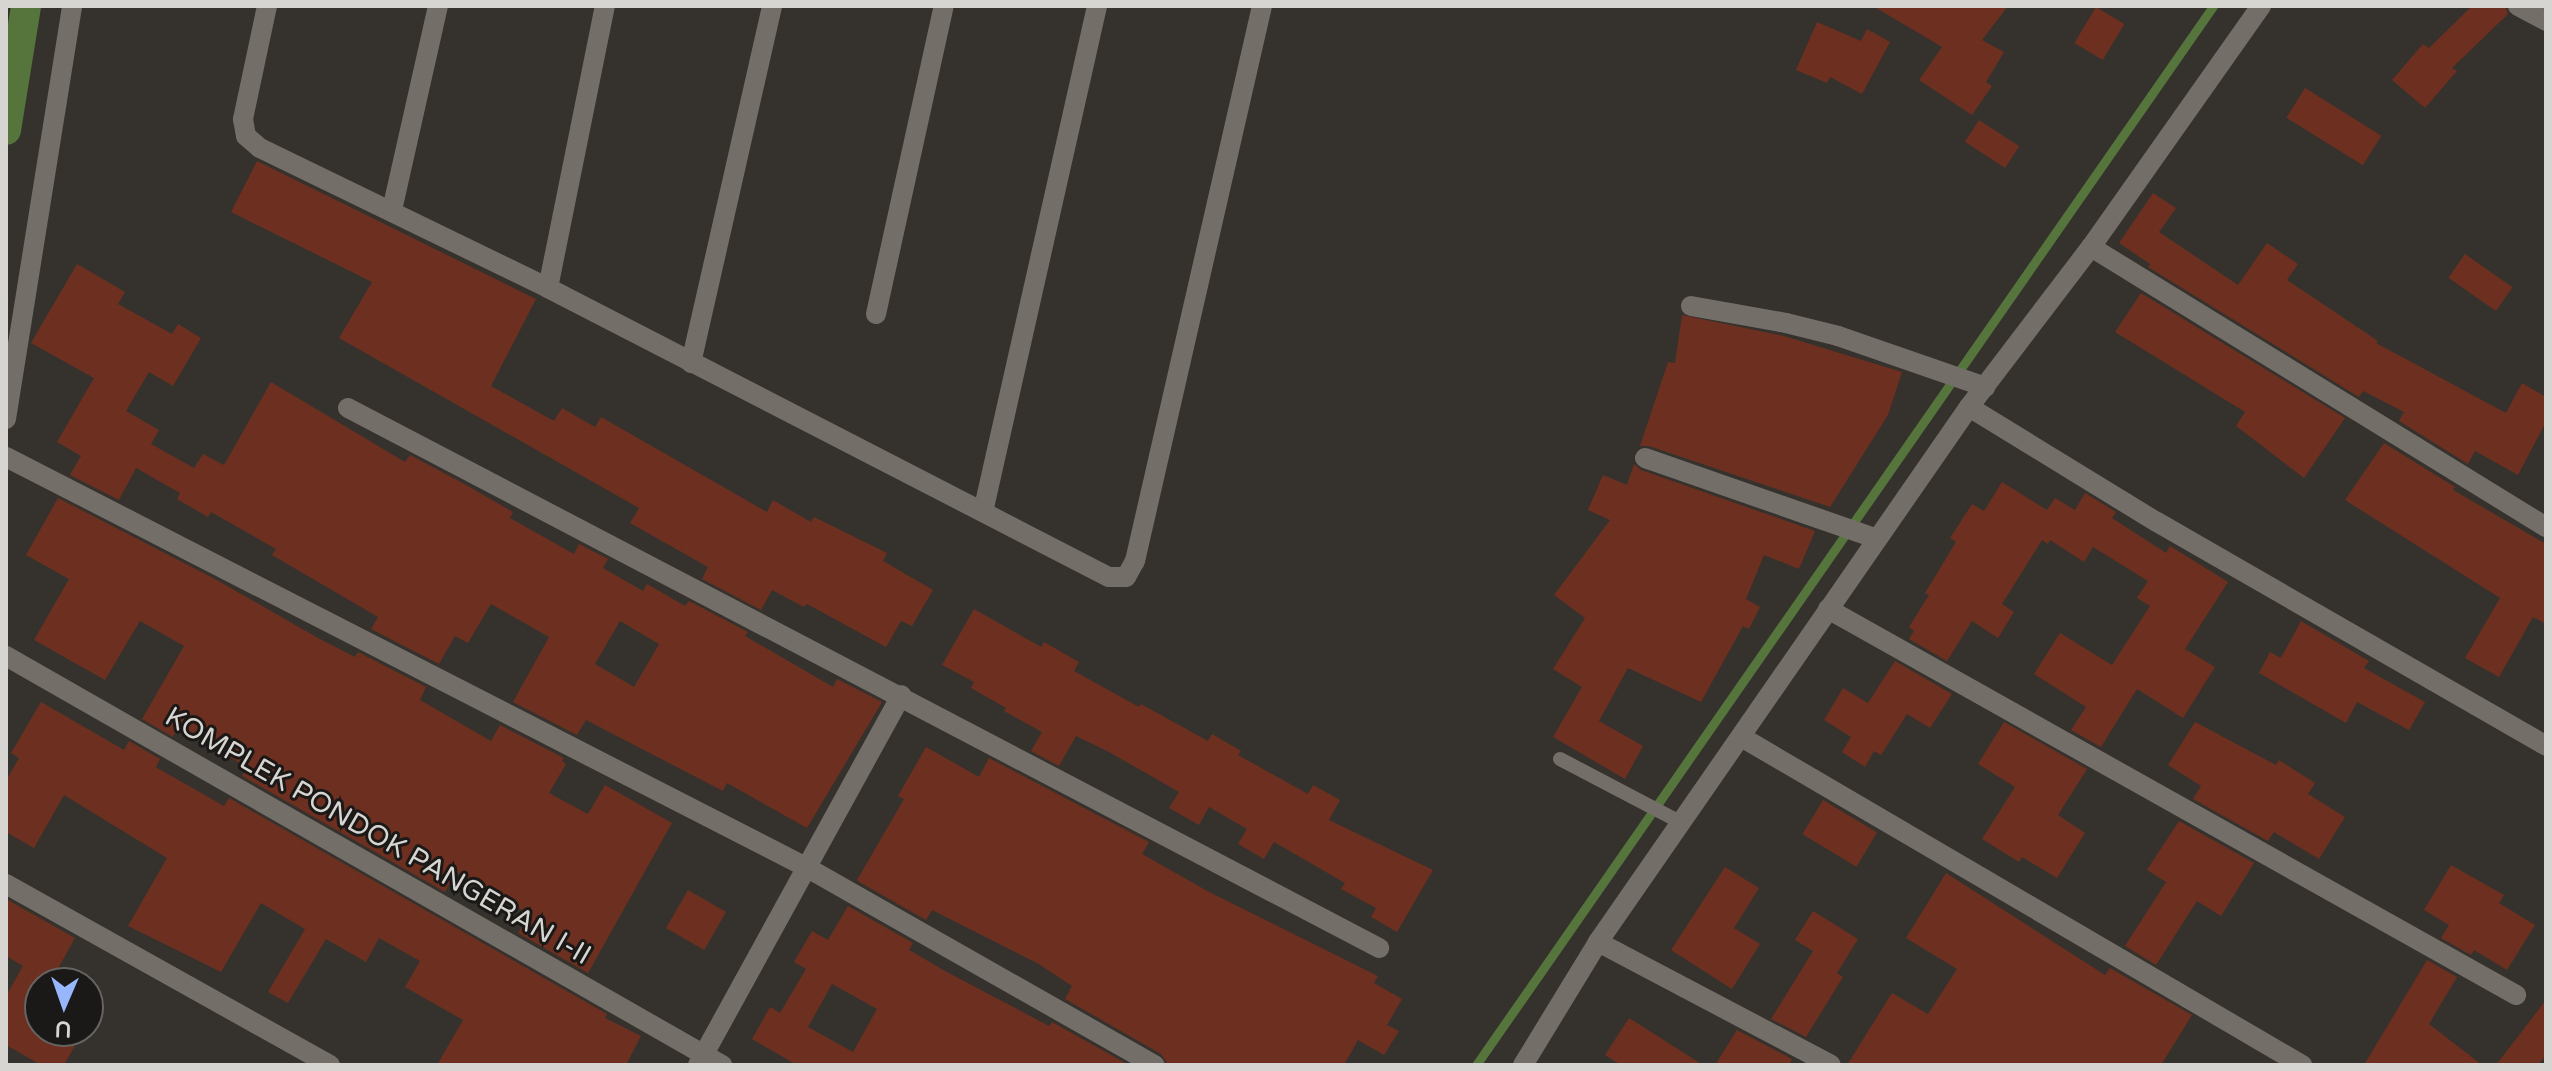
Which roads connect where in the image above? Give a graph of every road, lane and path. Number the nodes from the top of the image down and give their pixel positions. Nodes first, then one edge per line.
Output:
1 (72, 6) edge
2 (267, 6) edge
3 (438, 6) edge
4 (605, 6) edge
5 (772, 6) edge
6 (944, 6) edge
7 (1097, 6) edge
8 (1262, 6) edge
9 (2261, 6) edge
10 (2518, 6) edge
11 (2546, 21) edge
12 (392, 210) junction
13 (2091, 247) junction
14 (548, 288) junction
15 (1691, 306) dead end
16 (876, 314) dead end
17 (691, 363) junction
18 (1978, 384) junction
19 (1969, 407) junction
20 (348, 408) dead end
21 (6, 419) edge
22 (6, 457) edge
23 (1645, 458) dead end
24 (983, 512) junction
25 (2546, 527) edge
26 (1870, 536) junction
27 (1828, 609) junction
28 (6, 656) edge
29 (901, 695) junction
30 (1743, 738) junction
31 (2546, 746) edge
32 (1560, 759) dead end
33 (1676, 821) junction
34 (806, 867) junction
35 (6, 884) edge
36 (1598, 942) junction
37 (1379, 948) dead end
38 (2516, 995) dead end
39 (701, 1060) edge
40 (330, 1065) edge
41 (722, 1065) edge
42 (1155, 1065) edge
43 (1523, 1065) edge
44 (1831, 1065) edge
45 (2302, 1065) edge

1 - 21 street
2 - 12 street
3 - 12 street
4 - 14 street
5 - 17 street
6 - 16 street
7 - 24 street
8 - 24 street
9 - 13 street
10 - 11 street
12 - 14 street
13 - 18 street
13 - 25 street
14 - 17 street
15 - 18 street
17 - 24 street
18 - 19 street
19 - 26 street
19 - 31 street
20 - 29 street
22 - 34 street
23 - 26 street
26 - 27 street
27 - 30 street
27 - 38 street
28 - 39 street, KOMPLEK PONDOK PANGERAN I-II
29 - 34 street
29 - 37 street
30 - 33 street
30 - 45 street
32 - 33 lane
33 - 36 street
34 - 39 street
34 - 42 street
35 - 40 street
36 - 43 street
36 - 44 street
39 - 41 street, KOMPLEK PONDOK PANGERAN I-II

